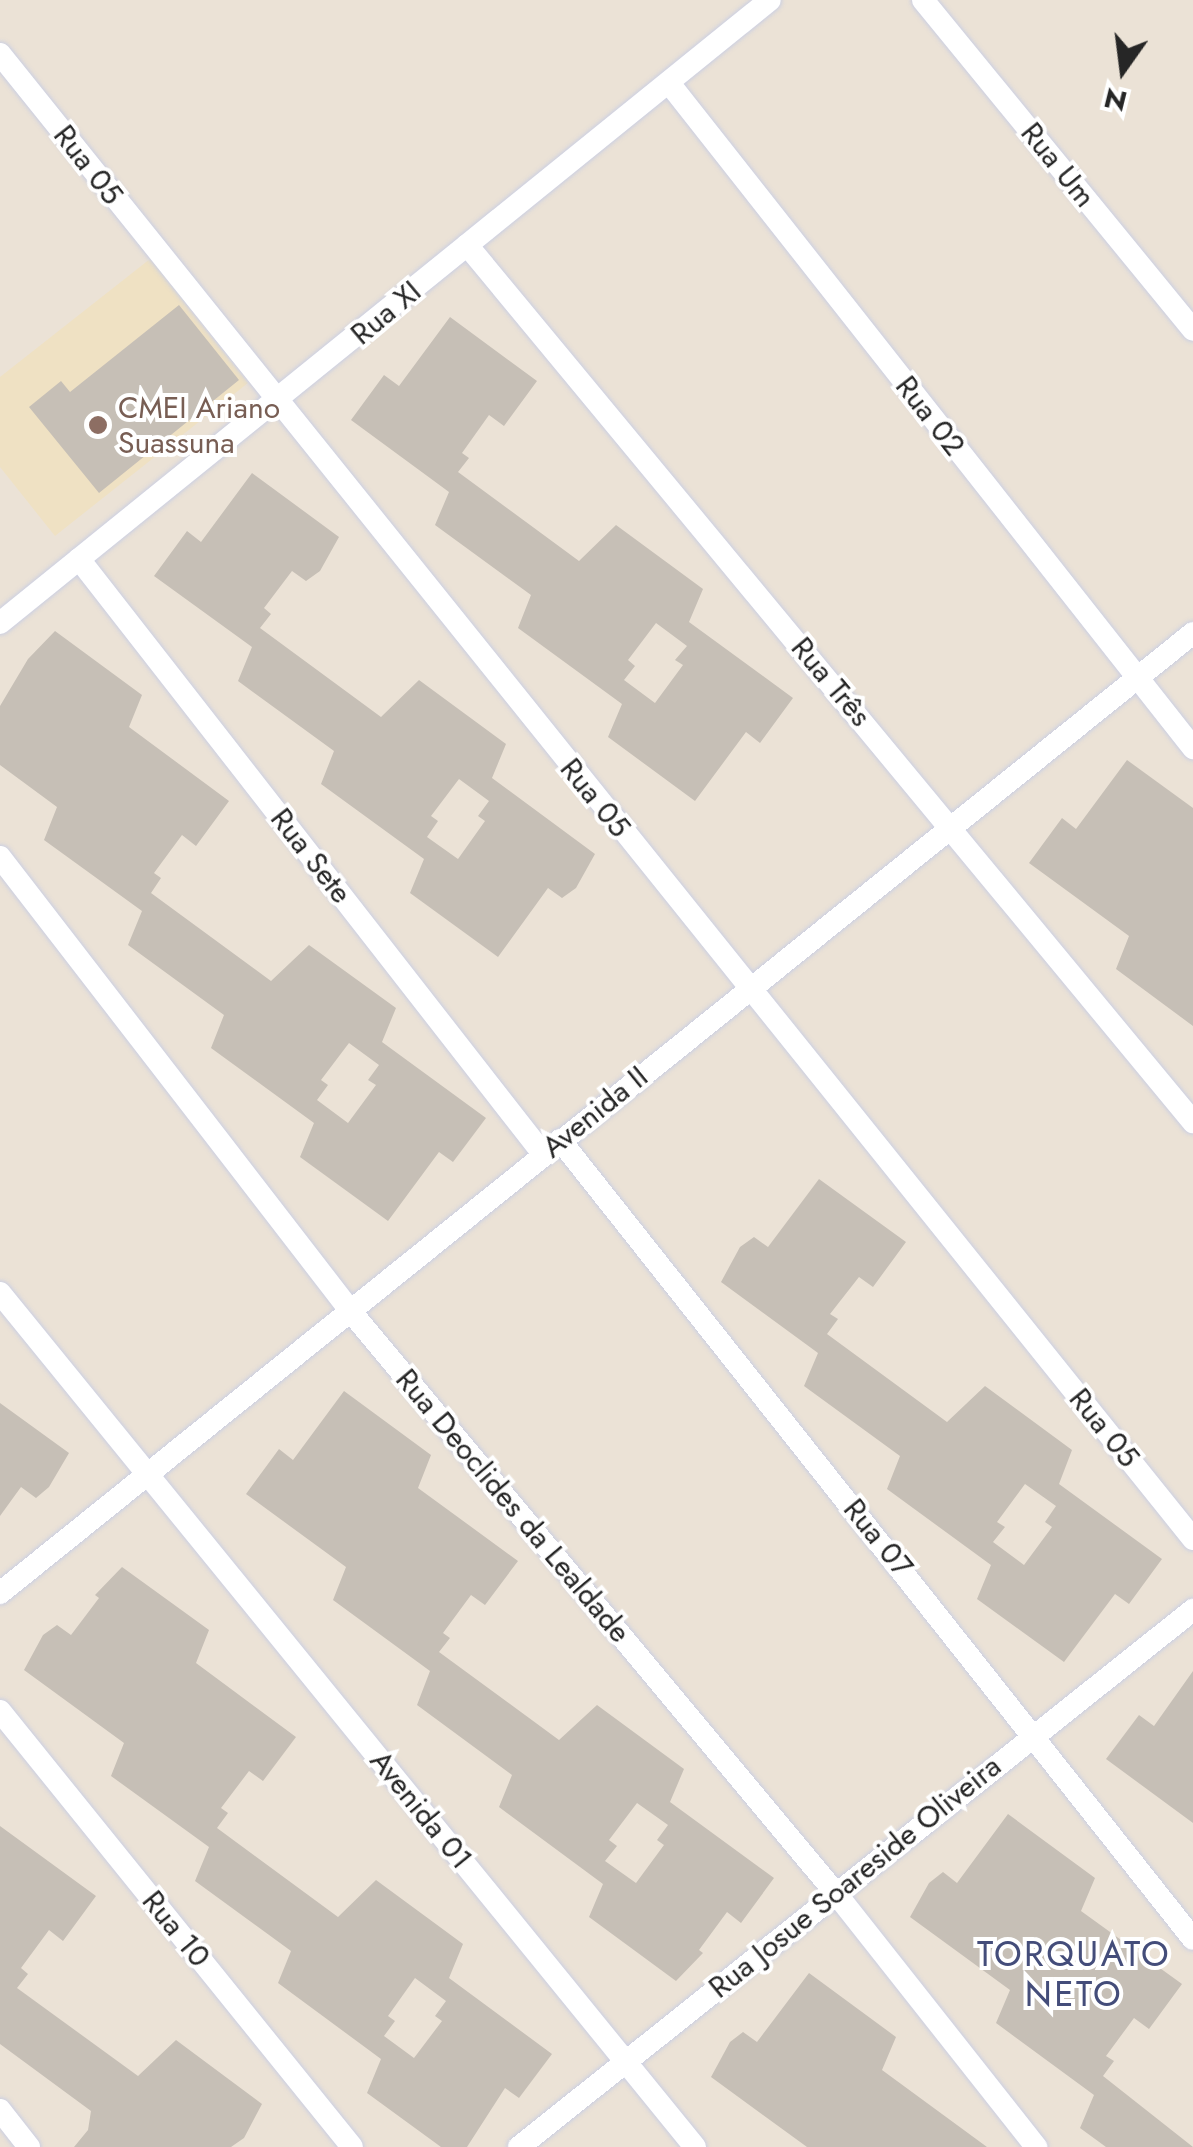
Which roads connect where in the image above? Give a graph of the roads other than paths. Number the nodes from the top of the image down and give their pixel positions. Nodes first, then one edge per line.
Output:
1 (770, 0) edge
2 (922, 0) edge
3 (0, 54) edge
4 (669, 83) junction
5 (467, 245) junction
6 (1193, 330) edge
7 (278, 404) junction
8 (79, 558) junction
9 (0, 624) edge
10 (1193, 633) edge
11 (1136, 679) junction
12 (1193, 748) edge
13 (952, 828) junction
14 (0, 857) edge
15 (747, 987) junction
16 (1193, 1122) edge
17 (552, 1147) junction
18 (0, 1292) edge
19 (352, 1312) junction
20 (147, 1474) junction
21 (1193, 1539) edge
22 (0, 1593) edge
23 (1193, 1610) edge
24 (0, 1710) edge
25 (1033, 1732) junction
26 (838, 1896) junction
27 (1193, 1939) edge
28 (625, 2062) junction
29 (0, 2110) edge
30 (29, 2147) edge
31 (352, 2147) edge
32 (519, 2147) edge
33 (695, 2147) edge
34 (1036, 2147) edge

1 - 4 street, Rua XI
2 - 6 street, Rua Um
3 - 7 street, Rua 05
4 - 5 street, Rua XI
4 - 11 street, Rua 02
5 - 7 street, Rua XI
5 - 13 street, Rua Três
7 - 8 street, Rua XI
7 - 15 street, Rua 05
8 - 9 street, Rua XI
8 - 17 street, Rua Sete
10 - 11 street, Avenida II
11 - 12 street, Rua 02
11 - 13 street, Avenida II
13 - 15 street, Avenida II
13 - 16 street, Rua Três
14 - 19 street, Rua Deoclides da Lealdade
15 - 17 street, Avenida II
15 - 21 street, Rua 05
17 - 19 street, Avenida II
17 - 25 street, Rua 07
18 - 20 street, Avenida 01
19 - 20 street, Avenida II
19 - 26 street, Rua Deoclides da Lealdade
20 - 22 street, Avenida II
20 - 28 street, Avenida 01
23 - 25 street, Rua Josue Soareside Oliveira
24 - 31 street, Rua 10
25 - 26 street, Rua Josue Soareside Oliveira
25 - 27 street, Rua 07
26 - 28 street, Rua Josue Soareside Oliveira
26 - 34 street, Rua Deoclides da Lealdade
28 - 32 street, Rua Josue Soareside Oliveira
28 - 33 street, Avenida 01
29 - 30 street

